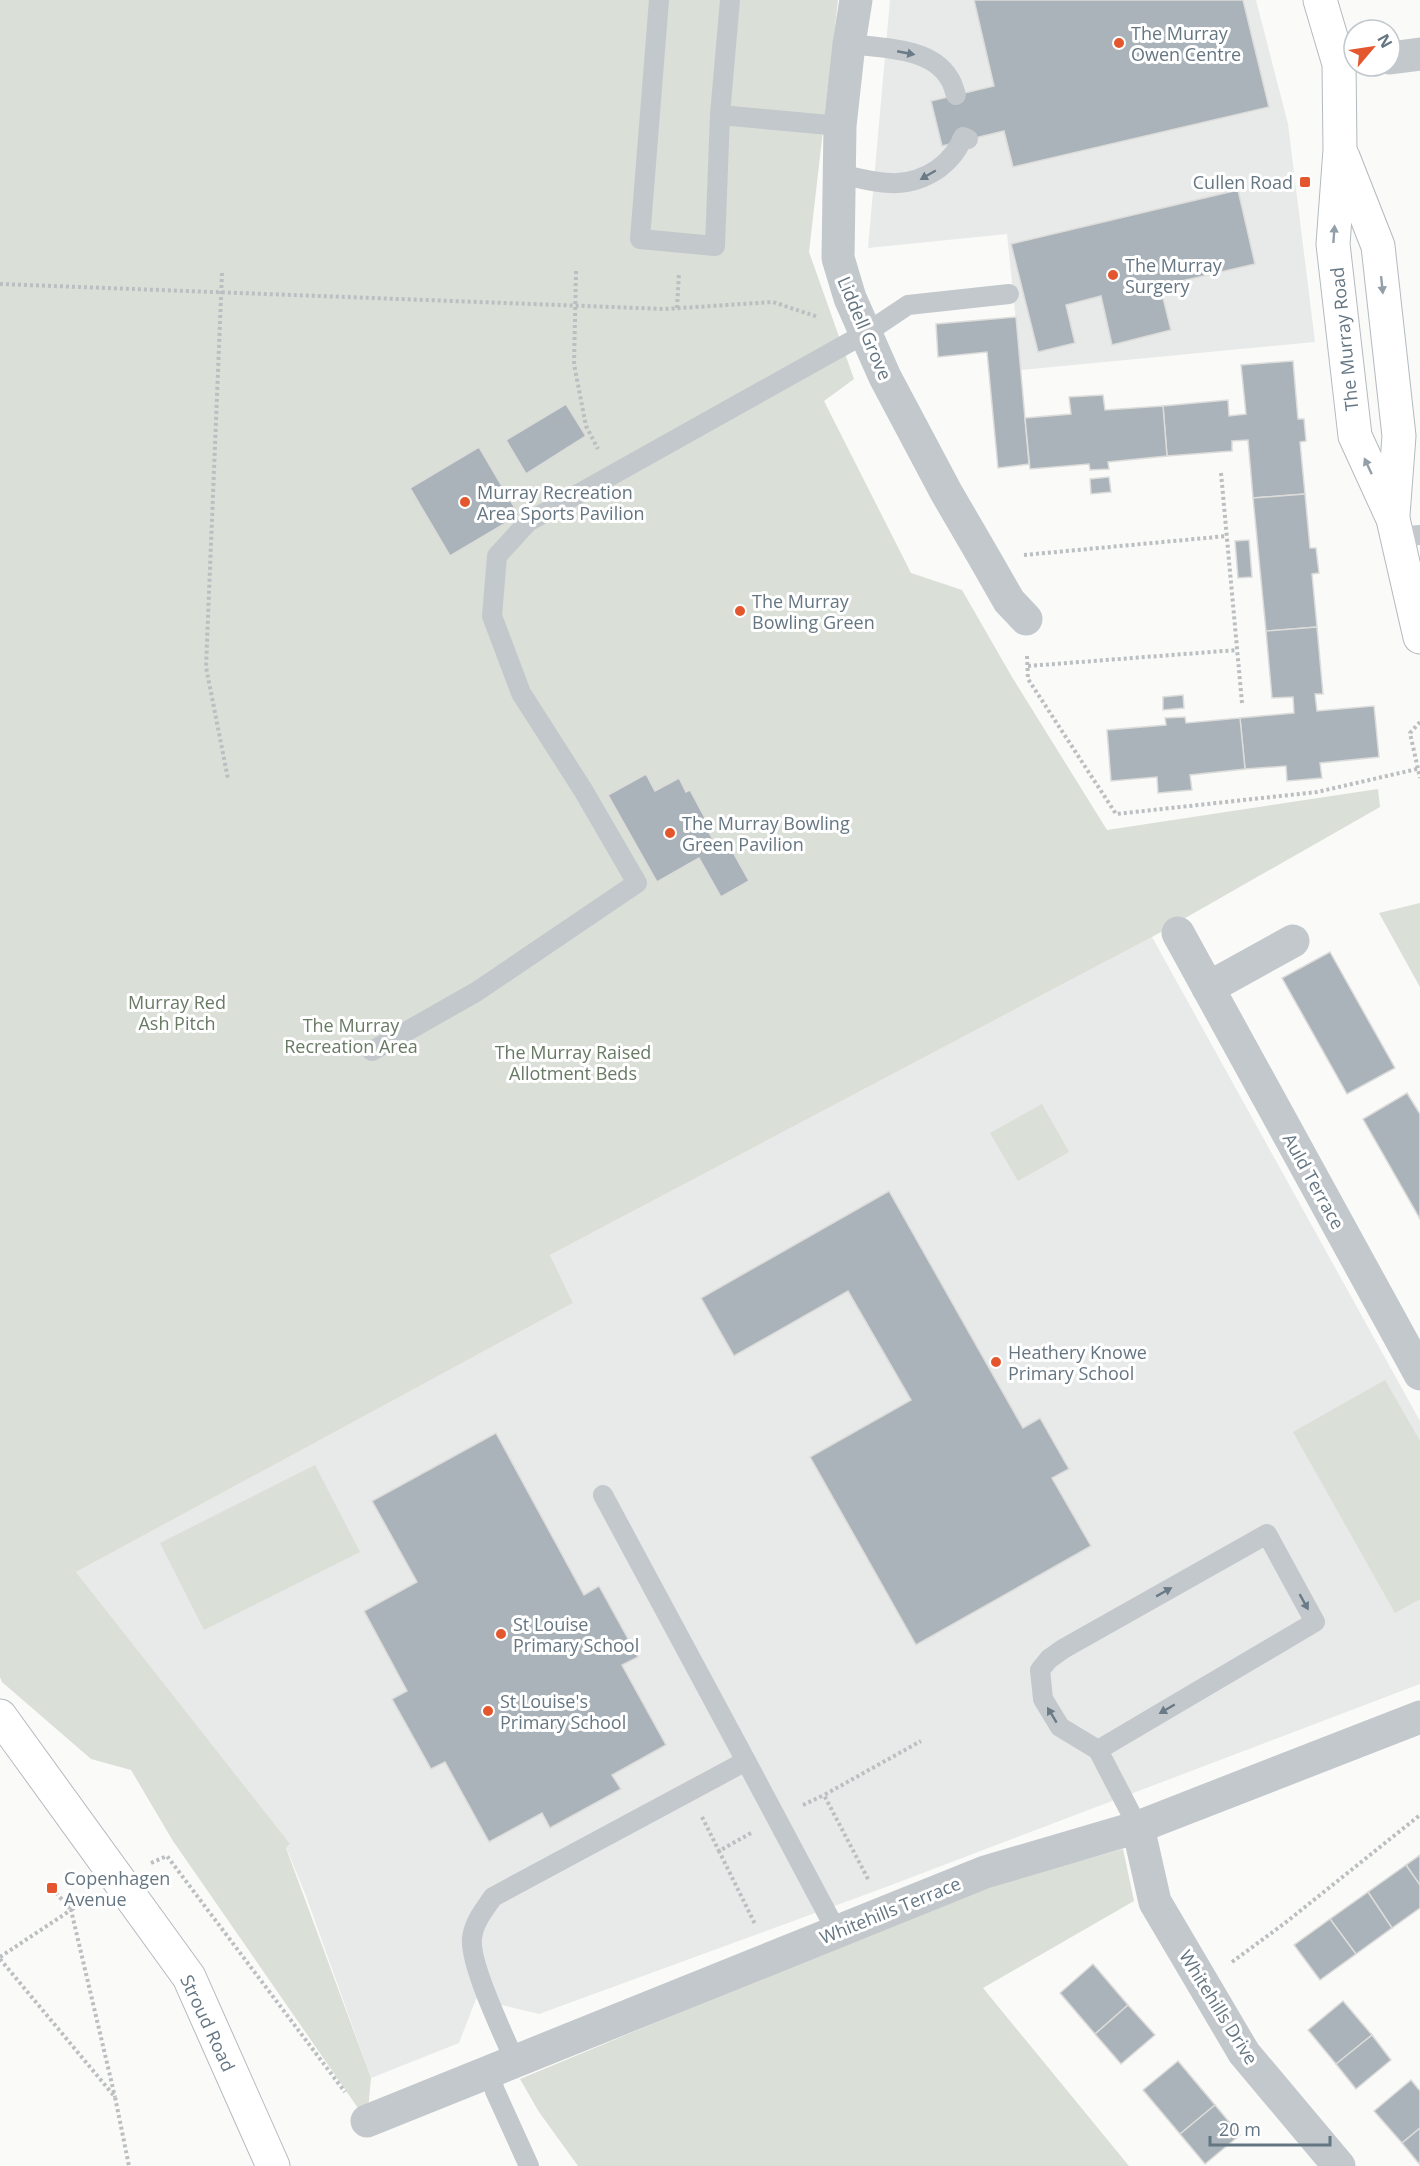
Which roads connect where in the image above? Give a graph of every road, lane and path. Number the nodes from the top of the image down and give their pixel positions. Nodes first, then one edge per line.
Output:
1 (659, 0) edge
2 (730, 0) edge
3 (856, 0) edge
4 (1320, 0) edge
5 (849, 44) junction
6 (1342, 54) edge
7 (1420, 54) edge
8 (1402, 56) edge
9 (1345, 78) edge
10 (956, 95) dead end
11 (720, 116) junction
12 (840, 126) junction
13 (968, 139) dead end
14 (1340, 150) junction
15 (839, 174) junction
16 (576, 271) dead end
17 (222, 273) dead end
18 (0, 284) edge
19 (220, 292) junction
20 (1009, 294) dead end
21 (576, 306) junction
22 (866, 333) junction
23 (1221, 473) dead end
24 (611, 476) junction
25 (1227, 536) junction
26 (1407, 545) edge
27 (985, 559) junction
28 (1026, 619) joint
29 (1420, 637) edge
30 (1237, 650) junction
31 (1028, 666) junction
32 (1242, 703) dead end
33 (1420, 723) edge
34 (1417, 769) junction
35 (1420, 778) edge
36 (228, 779) dead end
37 (1178, 933) dead end
38 (1293, 941) dead end
39 (1208, 988) junction
40 (372, 1050) dead end
41 (1420, 1374) edge
42 (603, 1495) dead end
43 (0, 1716) edge
44 (1420, 1718) edge
45 (921, 1741) dead end
46 (1098, 1750) junction
47 (746, 1761) junction
48 (824, 1795) junction
49 (1420, 1815) edge
50 (777, 1818) junction
51 (1138, 1827) junction
52 (167, 1856) dead end
53 (52, 1888) dead end
54 (70, 1910) junction
55 (885, 1912) junction
56 (837, 1932) junction
57 (0, 1958) edge
58 (772, 1958) junction
59 (1228, 1965) dead end
60 (502, 2067) junction
61 (115, 2097) junction
62 (367, 2121) joint
63 (129, 2166) edge
64 (273, 2166) edge
65 (529, 2166) edge
66 (1339, 2166) edge

1 - 11 lane
2 - 11 lane
3 - 5 street, Liddell Grove
4 - 6 street, The Murray Road
5 -> 10 lane
5 - 12 street, Liddell Grove
7 - 8 street
9 - 14 street, The Murray Road
11 - 12 lane
12 - 15 street, Liddell Grove
13 -> 15 lane
14 -> 26 street, The Murray Road
26 -> 14 street, The Murray Road
15 - 22 street, Liddell Grove
16 - 21 path
17 - 19 path
18 - 19 path
19 - 21 path
19 - 36 path
20 - 22 lane
21 - 22 path
21 - 24 path
22 - 24 lane
22 - 27 street, Liddell Grove
23 - 25 path
24 - 40 lane
25 - 27 path
25 - 30 path
26 - 29 street, The Murray Road
27 - 28 street, Liddell Grove
28 - 31 path
30 - 31 path
30 - 32 path
31 - 34 path
33 - 34 path
34 - 35 path
37 - 39 street, Auld Terrace
38 - 39 street
39 - 41 street, Auld Terrace
42 - 47 lane
43 - 64 street, Stroud Road
44 - 51 street, Whitehills Terrace
45 - 48 path
46 -> 46 lane
46 - 51 lane
47 - 50 lane
47 - 60 lane
48 - 50 path
48 - 55 path
49 - 59 path
50 - 56 lane
50 - 58 path
51 - 55 street, Whitehills Terrace
51 - 66 street, Whitehills Drive
52 - 62 path
53 - 54 path
54 - 57 path
54 - 61 path
55 - 56 street, Whitehills Terrace
56 - 58 street, Whitehills Terrace
57 - 61 path
58 - 60 street, Whitehills Terrace
60 - 62 street, Whitehills Terrace
60 - 65 lane
61 - 63 path

